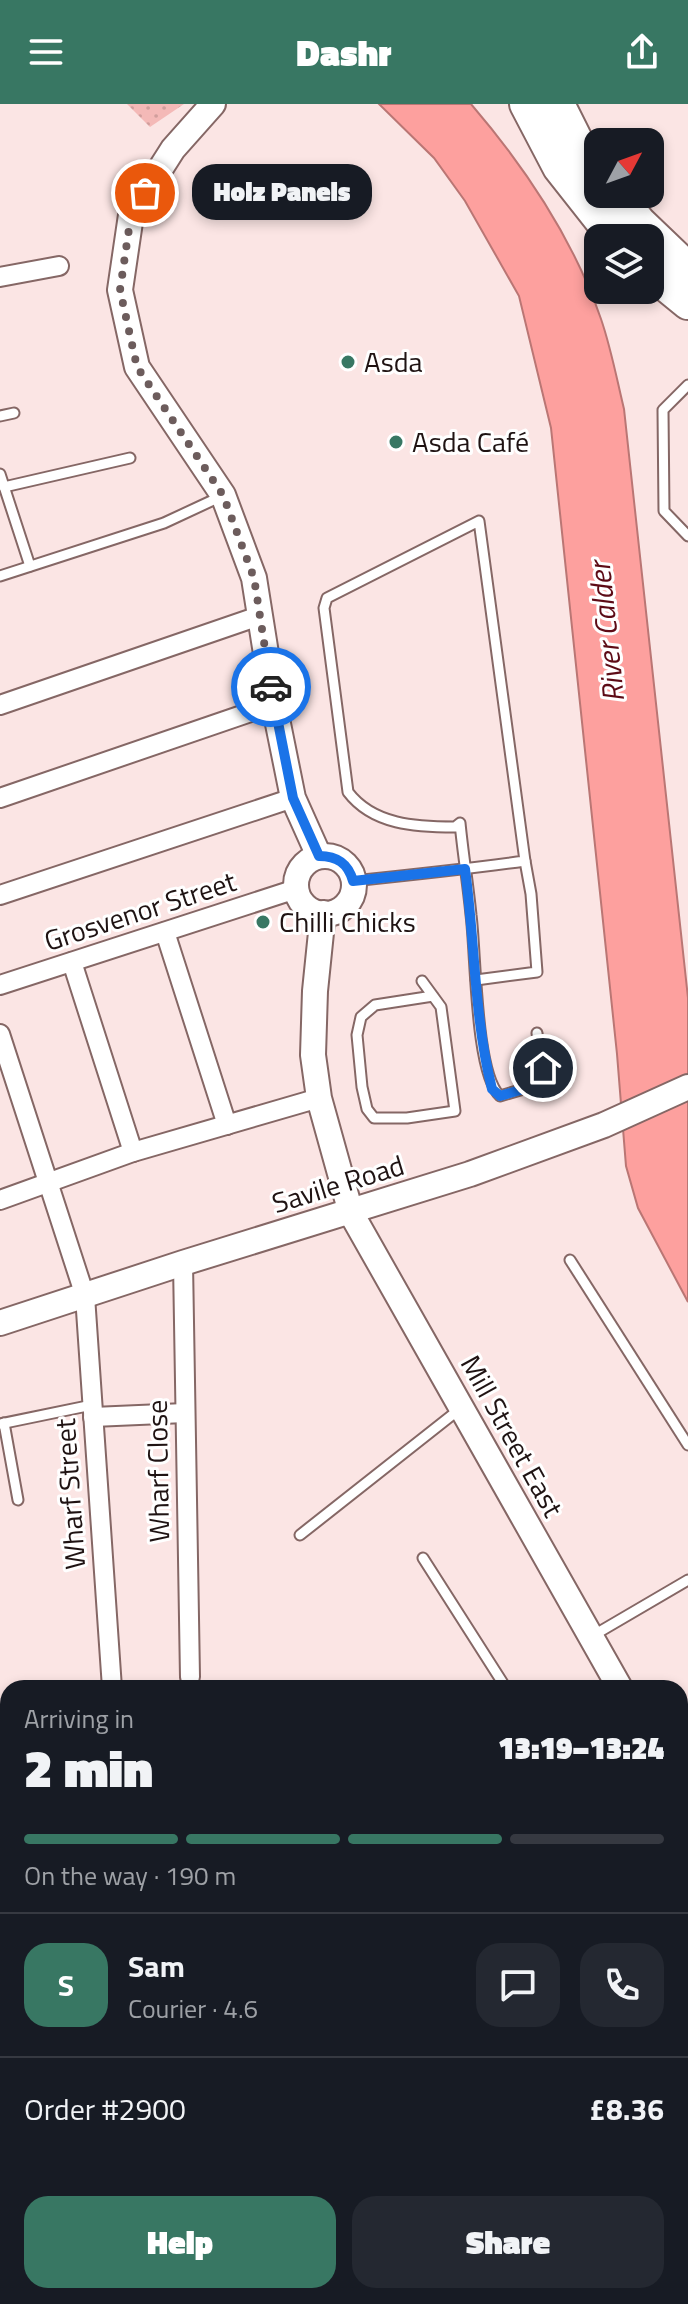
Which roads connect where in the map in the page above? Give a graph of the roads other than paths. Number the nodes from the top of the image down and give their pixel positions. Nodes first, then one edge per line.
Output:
1 (213, 104) edge
2 (526, 104) edge
3 (558, 104) edge
4 (580, 165) edge
5 (629, 208) edge
6 (608, 224) edge
7 (59, 266) dead end
8 (688, 269) edge
9 (0, 277) edge
10 (664, 283) edge
11 (688, 303) edge
12 (688, 385) edge
13 (14, 413) dead end
14 (0, 416) edge
15 (130, 458) dead end
16 (0, 474) edge
17 (4, 487) junction
18 (223, 495) junction
19 (688, 536) edge
20 (30, 566) junction
21 (0, 576) edge
22 (259, 616) junction
23 (274, 704) junction
24 (0, 705) edge
25 (0, 798) edge
26 (293, 798) junction
27 (319, 856) junction
28 (525, 861) junction
29 (465, 869) junction
30 (353, 881) junction
31 (296, 889) junction
32 (0, 895) edge
33 (323, 913) junction
34 (165, 932) junction
35 (72, 962) junction
36 (476, 980) junction
37 (422, 981) dead end
38 (0, 985) edge
39 (433, 996) junction
40 (537, 1033) dead end
41 (0, 1034) edge
42 (688, 1087) edge
43 (18, 1095) junction
44 (319, 1098) junction
45 (0, 1101) edge
46 (227, 1125) junction
47 (133, 1152) junction
48 (49, 1184) junction
49 (0, 1200) edge
50 (351, 1213) junction
51 (570, 1260) dead end
52 (183, 1263) junction
53 (85, 1296) junction
54 (0, 1323) edge
55 (462, 1407) junction
56 (93, 1411) junction
57 (185, 1413) junction
58 (2, 1423) edge
59 (688, 1445) edge
60 (18, 1500) dead end
61 (300, 1535) dead end
62 (423, 1558) dead end
63 (688, 1580) edge
64 (591, 1637) junction
65 (190, 1677) dead end
66 (111, 1680) edge
67 (501, 1680) edge
68 (615, 1680) edge

1 - 18 street
2 - 4 highway
3 - 4 highway
4 - 6 highway
5 - 8 highway
7 - 9 street
10 - 11 highway
12 - 19 lane
13 - 14 lane
15 - 17 lane
16 - 17 lane
17 - 20 lane
18 - 20 lane
18 - 22 street
20 - 21 lane
22 - 23 street
22 - 24 street
23 - 25 street
23 - 26 street
26 - 27 street
26 - 32 street
27 - 30 street
27 - 31 street
28 - 29 lane
28 - 29 lane
28 - 36 lane
29 - 30 lane
29 - 36 lane
30 - 33 street
31 - 33 street
31 - 34 street, Grosvenor Street
33 - 44 street, Mill Street East
34 - 35 street, Grosvenor Street
34 - 46 street
35 - 38 street, Grosvenor Street
35 - 47 street
36 - 40 lane
37 - 39 lane
39 - 39 lane
41 - 43 street
42 - 50 street, Savile Road
43 - 45 street
43 - 48 street
44 - 46 street
44 - 50 street, Mill Street East
46 - 47 street
47 - 48 street
48 - 49 street
48 - 53 street
50 - 52 street, Savile Road
50 - 55 street, Mill Street East
51 - 59 lane
52 - 53 street, Savile Road
52 - 57 street, Wharf Close
53 - 54 street, Savile Road
53 - 56 street, Wharf Street
55 - 61 lane
55 - 64 street, Mill Street East
56 - 57 street
56 - 58 lane
56 - 66 street, Wharf Street
57 - 65 street, Wharf Close
58 - 60 lane
62 - 67 lane
63 - 64 lane
64 - 68 street, Mill Street East

